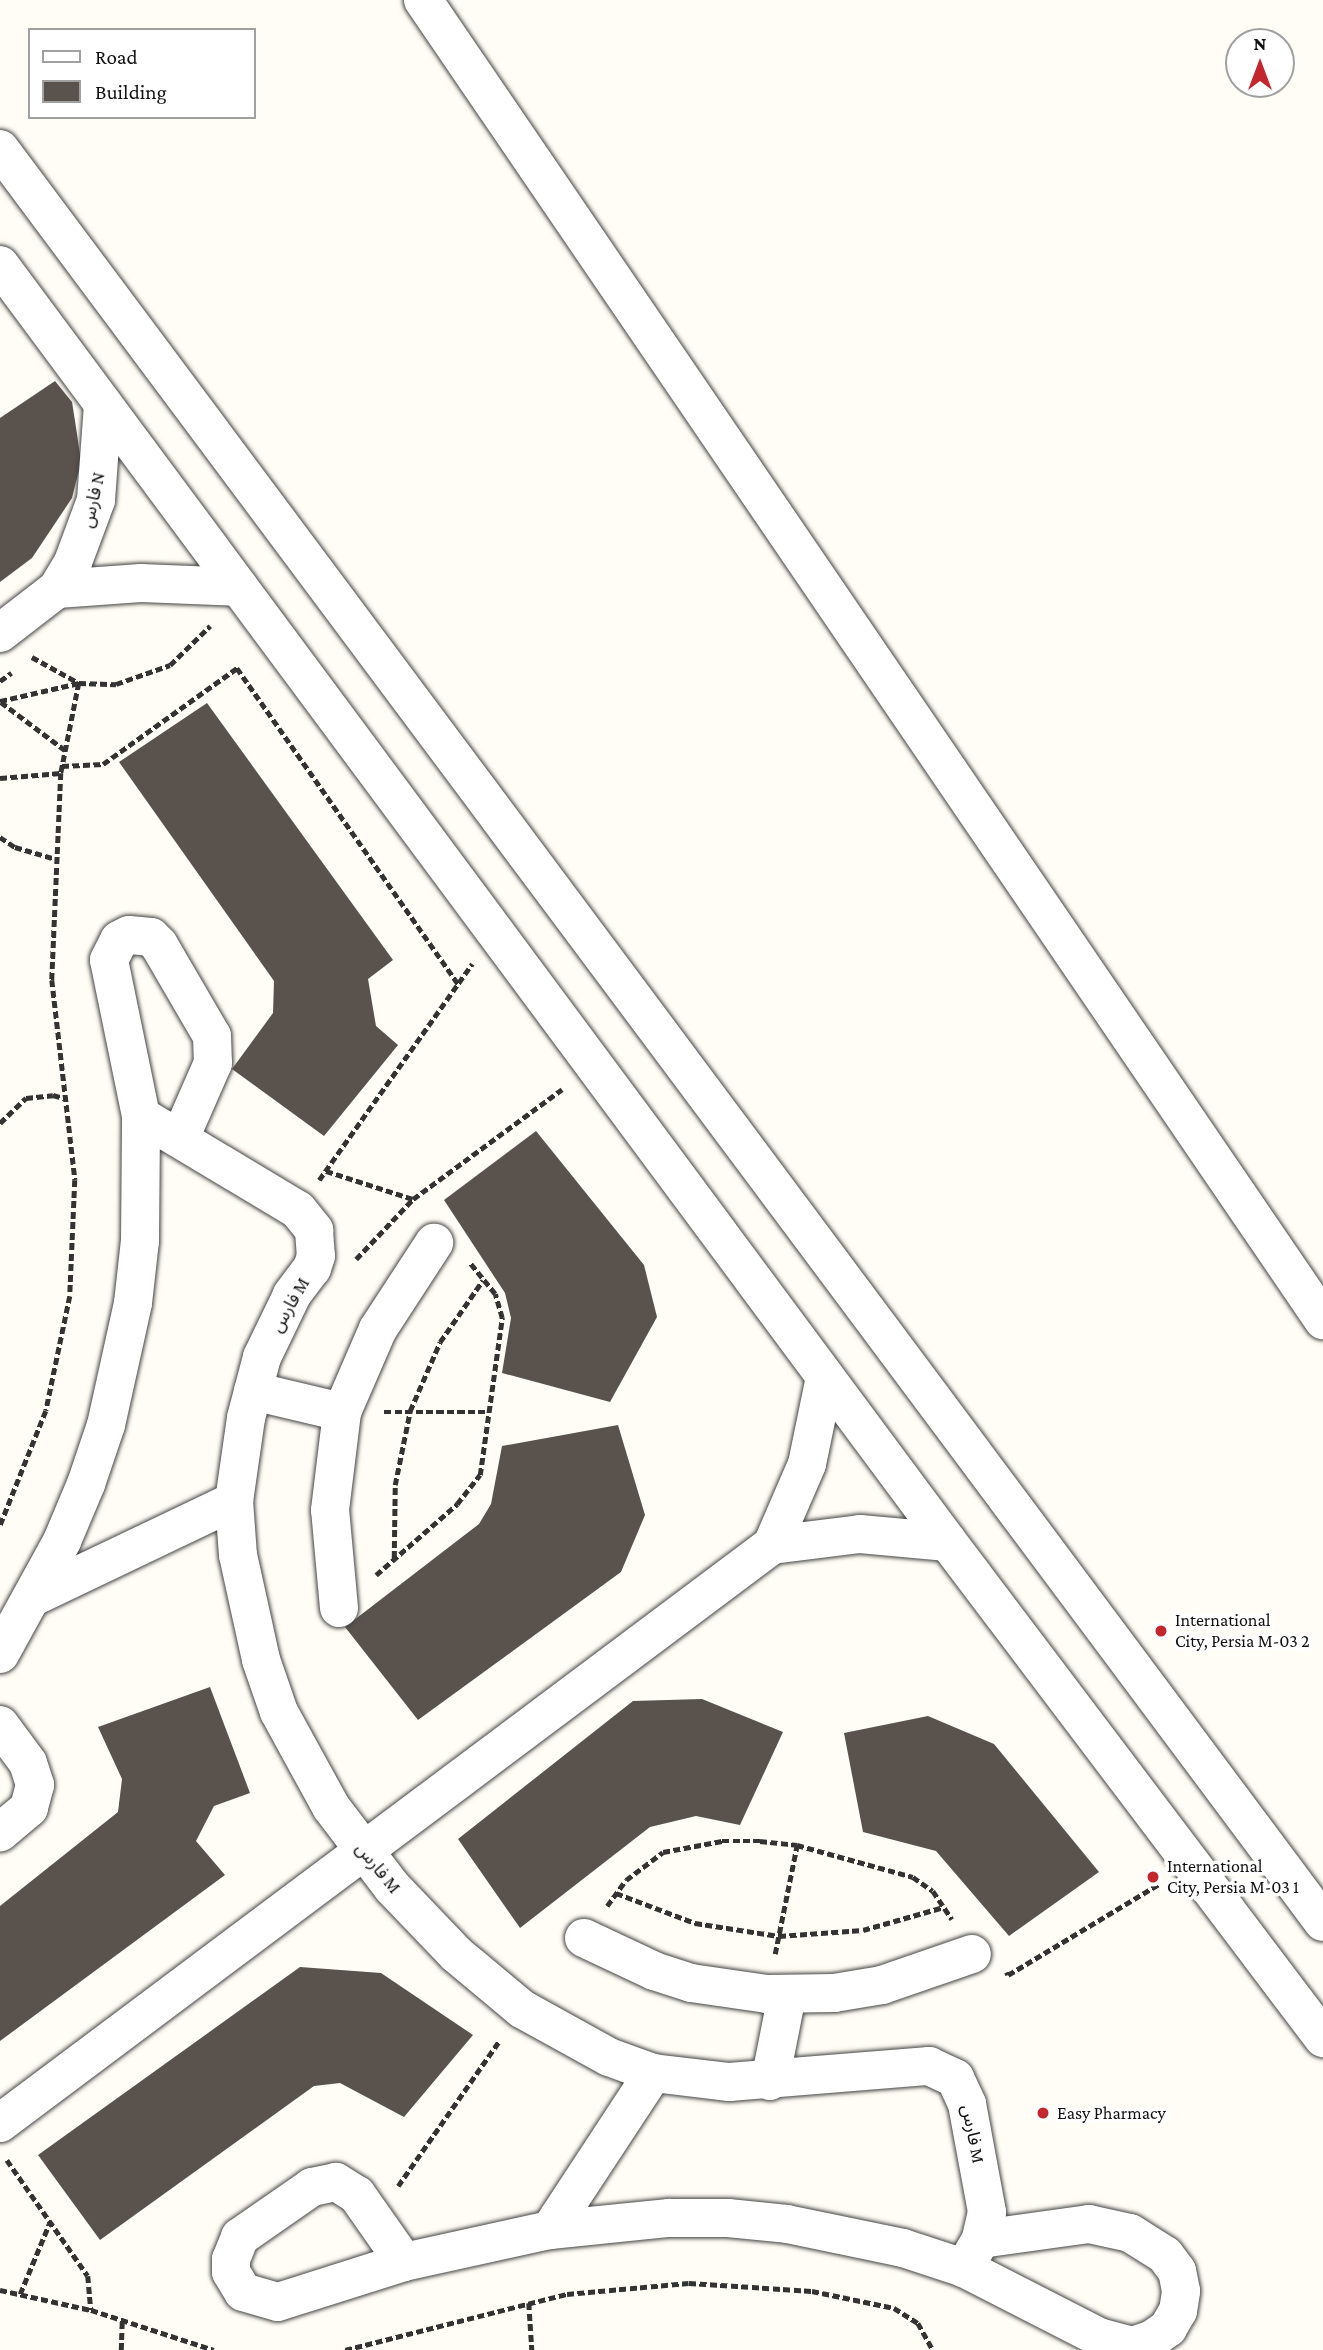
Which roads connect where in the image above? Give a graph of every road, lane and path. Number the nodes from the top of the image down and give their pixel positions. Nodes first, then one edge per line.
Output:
1 (423, 0) edge
2 (0, 149) edge
3 (0, 265) edge
4 (103, 404) junction
5 (232, 587) junction
6 (57, 589) junction
7 (3, 631) edge
8 (79, 683) junction
9 (0, 701) edge
10 (65, 750) junction
11 (62, 766) junction
12 (61, 774) junction
13 (0, 778) edge
14 (0, 837) edge
15 (56, 859) junction
16 (495, 932) junction
17 (458, 984) junction
18 (594, 1066) junction
19 (66, 1099) junction
20 (141, 1116) junction
21 (0, 1123) edge
22 (180, 1138) junction
23 (326, 1171) junction
24 (413, 1199) junction
25 (298, 1210) junction
26 (434, 1243) joint
27 (312, 1268) junction
28 (483, 1280) junction
29 (1323, 1320) edge
30 (825, 1377) junction
31 (253, 1391) junction
32 (410, 1411) junction
33 (342, 1412) junction
34 (488, 1412) junction
35 (234, 1500) junction
36 (0, 1526) edge
37 (948, 1542) junction
38 (772, 1545) junction
39 (394, 1559) junction
40 (33, 1597) junction
41 (339, 1608) joint
42 (0, 1654) edge
43 (0, 1725) edge
44 (0, 1832) edge
45 (797, 1845) junction
46 (363, 1850) junction
47 (1190, 1865) junction
48 (617, 1893) junction
49 (945, 1907) junction
50 (1323, 1922) edge
51 (779, 1936) junction
52 (584, 1938) joint
53 (972, 1954) junction
54 (777, 1995) junction
55 (522, 2009) junction
56 (1323, 2038) edge
57 (653, 2073) junction
58 (770, 2081) junction
59 (0, 2123) edge
60 (0, 2151) edge
61 (374, 2219) junction
62 (50, 2222) junction
63 (550, 2230) junction
64 (973, 2254) junction
65 (404, 2262) junction
66 (0, 2290) edge
67 (20, 2294) junction
68 (529, 2304) junction
69 (91, 2310) junction
70 (122, 2319) junction
71 (121, 2350) edge
72 (214, 2350) edge
73 (345, 2350) edge
74 (533, 2350) edge
75 (933, 2350) edge

1 - 29 street
2 - 50 street
3 - 4 street
4 - 5 street
4 - 6 street, فارس N
5 - 6 street
5 - 8 path
5 - 16 street
6 - 7 street, فارس N
7 - 8 path
8 - 9 path
8 - 10 path
9 - 10 path
10 - 11 path
11 - 12 path
11 - 17 path
12 - 13 path
12 - 15 path
14 - 15 path
15 - 19 path
16 - 17 path
16 - 18 street
17 - 23 path
18 - 24 path
18 - 30 street
19 - 21 path
19 - 36 path
20 - 22 street, فارس M
20 - 22 street
20 - 40 street
22 - 25 street, فارس M
23 - 24 path
23 - 25 path
24 - 27 path
25 - 27 street, فارس M
26 - 28 path
26 - 33 street
27 - 31 street, فارس M
28 - 32 path
28 - 34 path
30 - 37 street
30 - 38 street
31 - 33 street
31 - 35 street, فارس M
32 - 33 path
32 - 34 path
32 - 39 path
33 - 41 street
34 - 39 path
35 - 40 street
35 - 46 street, فارس M
37 - 38 street
37 - 47 street
38 - 46 street
39 - 41 path
40 - 42 street
43 - 44 street
45 - 48 path
45 - 49 path
45 - 51 path
46 - 55 street, فارس M
46 - 59 street
47 - 53 path
47 - 56 street
48 - 51 path
48 - 52 path
49 - 51 path
49 - 53 path
51 - 54 path
52 - 54 street
53 - 54 street
54 - 58 street
55 - 57 street, فارس M
55 - 61 path
57 - 58 street, فارس M
57 - 63 street
58 - 64 street, فارس M
60 - 62 path
61 - 65 street
61 - 65 street
62 - 67 path
62 - 69 path
63 - 64 street
63 - 65 street
64 - 64 street
66 - 67 path
67 - 69 path
68 - 73 path
68 - 74 path
68 - 75 path
69 - 70 path
70 - 71 path
70 - 72 path

